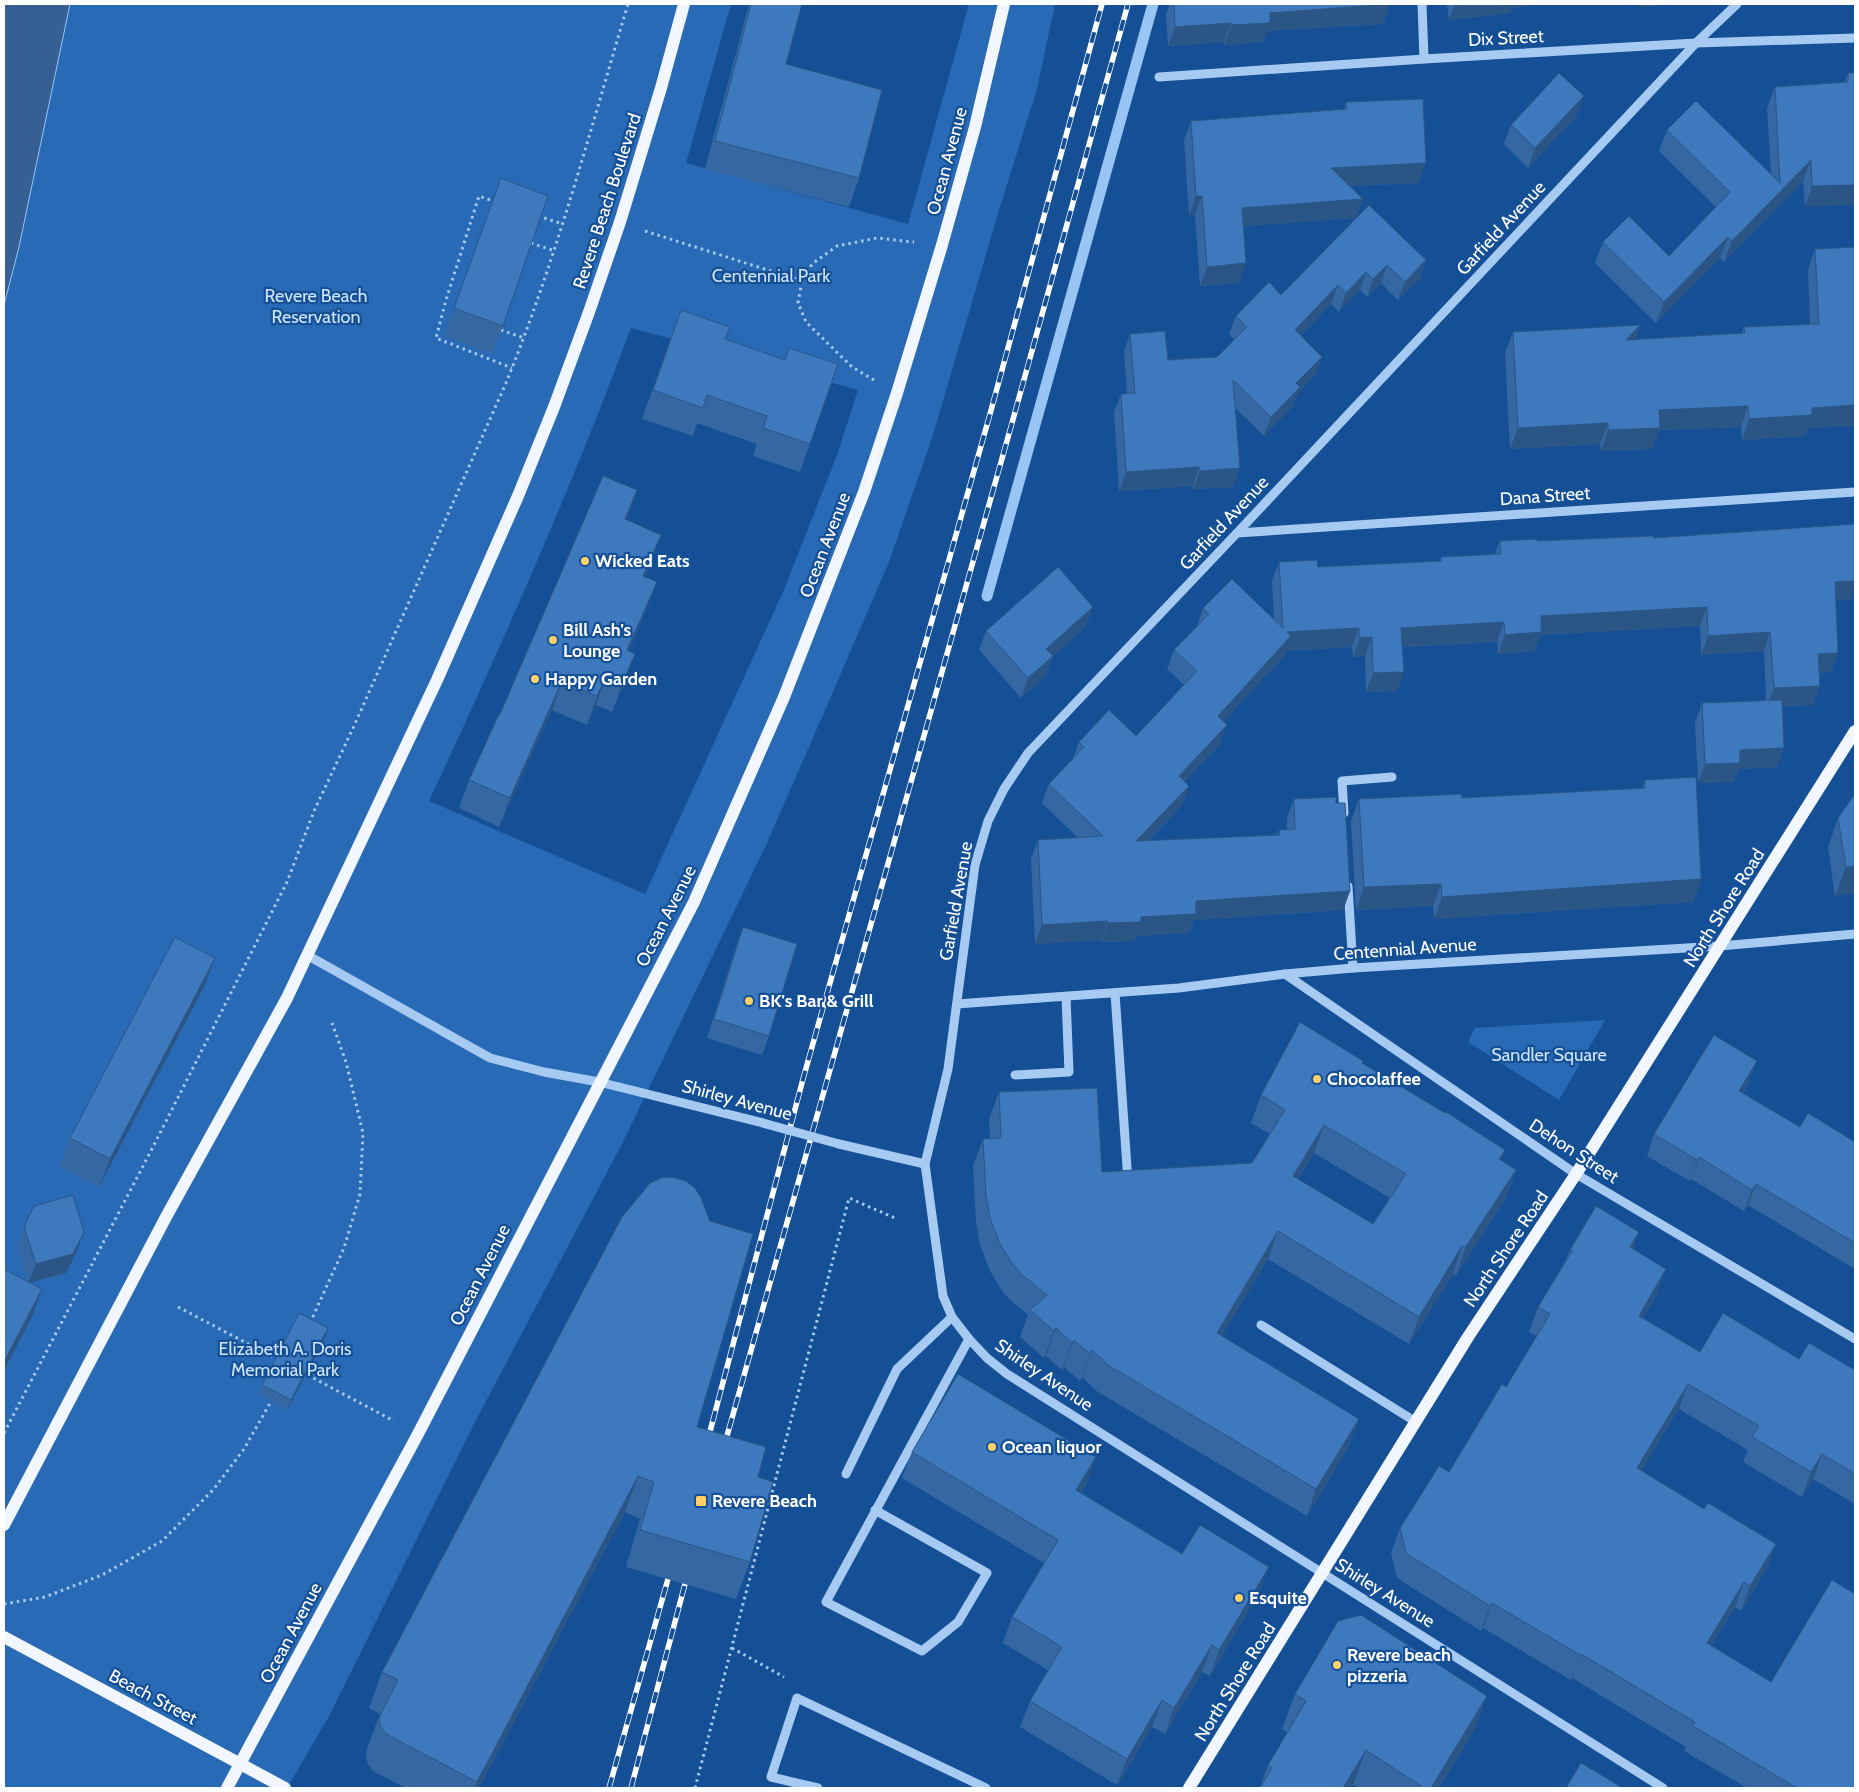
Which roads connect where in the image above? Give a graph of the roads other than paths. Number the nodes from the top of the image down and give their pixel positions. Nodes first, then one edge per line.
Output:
1 (684, 4) edge
2 (1004, 4) edge
3 (1422, 4) edge
4 (1737, 4) edge
5 (1855, 38) edge
6 (1696, 43) junction
7 (1424, 59) junction
8 (1159, 78) dead end
9 (1855, 492) edge
10 (1237, 534) junction
11 (1855, 731) edge
12 (1392, 777) dead end
13 (1344, 820) edge
14 (1348, 879) edge
15 (1855, 934) edge
16 (1720, 946) junction
17 (307, 955) junction
18 (1353, 968) junction
19 (1285, 974) junction
20 (1115, 993) junction
21 (1066, 997) junction
22 (957, 1004) junction
23 (1015, 1075) dead end
24 (599, 1082) junction
25 (924, 1164) junction
26 (1576, 1174) junction
27 (1129, 1192) edge
28 (952, 1317) junction
29 (1261, 1325) dead end
30 (969, 1339) junction
31 (1855, 1340) edge
32 (1416, 1422) junction
33 (846, 1474) dead end
34 (875, 1510) junction
35 (4, 1525) edge
36 (1324, 1573) junction
37 (4, 1637) edge
38 (241, 1764) junction
39 (227, 1788) edge
40 (285, 1788) edge
41 (818, 1788) edge
42 (986, 1788) edge
43 (1189, 1788) edge
44 (1663, 1788) edge

1 - 17 main road, Revere Beach Boulevard
2 - 24 main road, Ocean Avenue
3 - 7 street
4 - 6 street, Garfield Avenue
5 - 6 street, Dix Street
6 - 7 street, Dix Street
6 - 10 street, Garfield Avenue
7 - 8 street, Dix Street
9 - 10 street, Dana Street
10 - 22 street, Garfield Avenue
11 - 16 main road, North Shore Road
12 - 13 street
14 - 18 street
15 - 16 street, Centennial Avenue
16 - 18 street, Centennial Avenue
16 - 26 main road, North Shore Road
17 - 24 street, Shirley Avenue
17 - 35 main road, Revere Beach Boulevard
18 - 19 street, Centennial Avenue
19 - 20 street, Centennial Avenue
19 - 26 street, Dehon Street
20 - 21 street, Centennial Avenue
20 - 27 street
21 - 22 street, Centennial Avenue
21 - 23 street
22 - 25 street, Garfield Avenue
24 - 25 street, Shirley Avenue, bridge
24 - 38 main road, Ocean Avenue
25 - 28 street, Shirley Avenue
26 - 31 street, Dehon Street
26 - 32 main road, North Shore Road
28 - 30 street, Shirley Avenue
28 - 33 street
29 - 32 street
30 - 34 street
30 - 36 street, Shirley Avenue
32 - 36 main road, North Shore Road
34 - 34 street
36 - 43 main road, North Shore Road
36 - 44 street, Shirley Avenue
37 - 38 main road, Beach Street
38 - 39 main road, Ocean Avenue
38 - 40 main road, Beach Street
41 - 42 street

